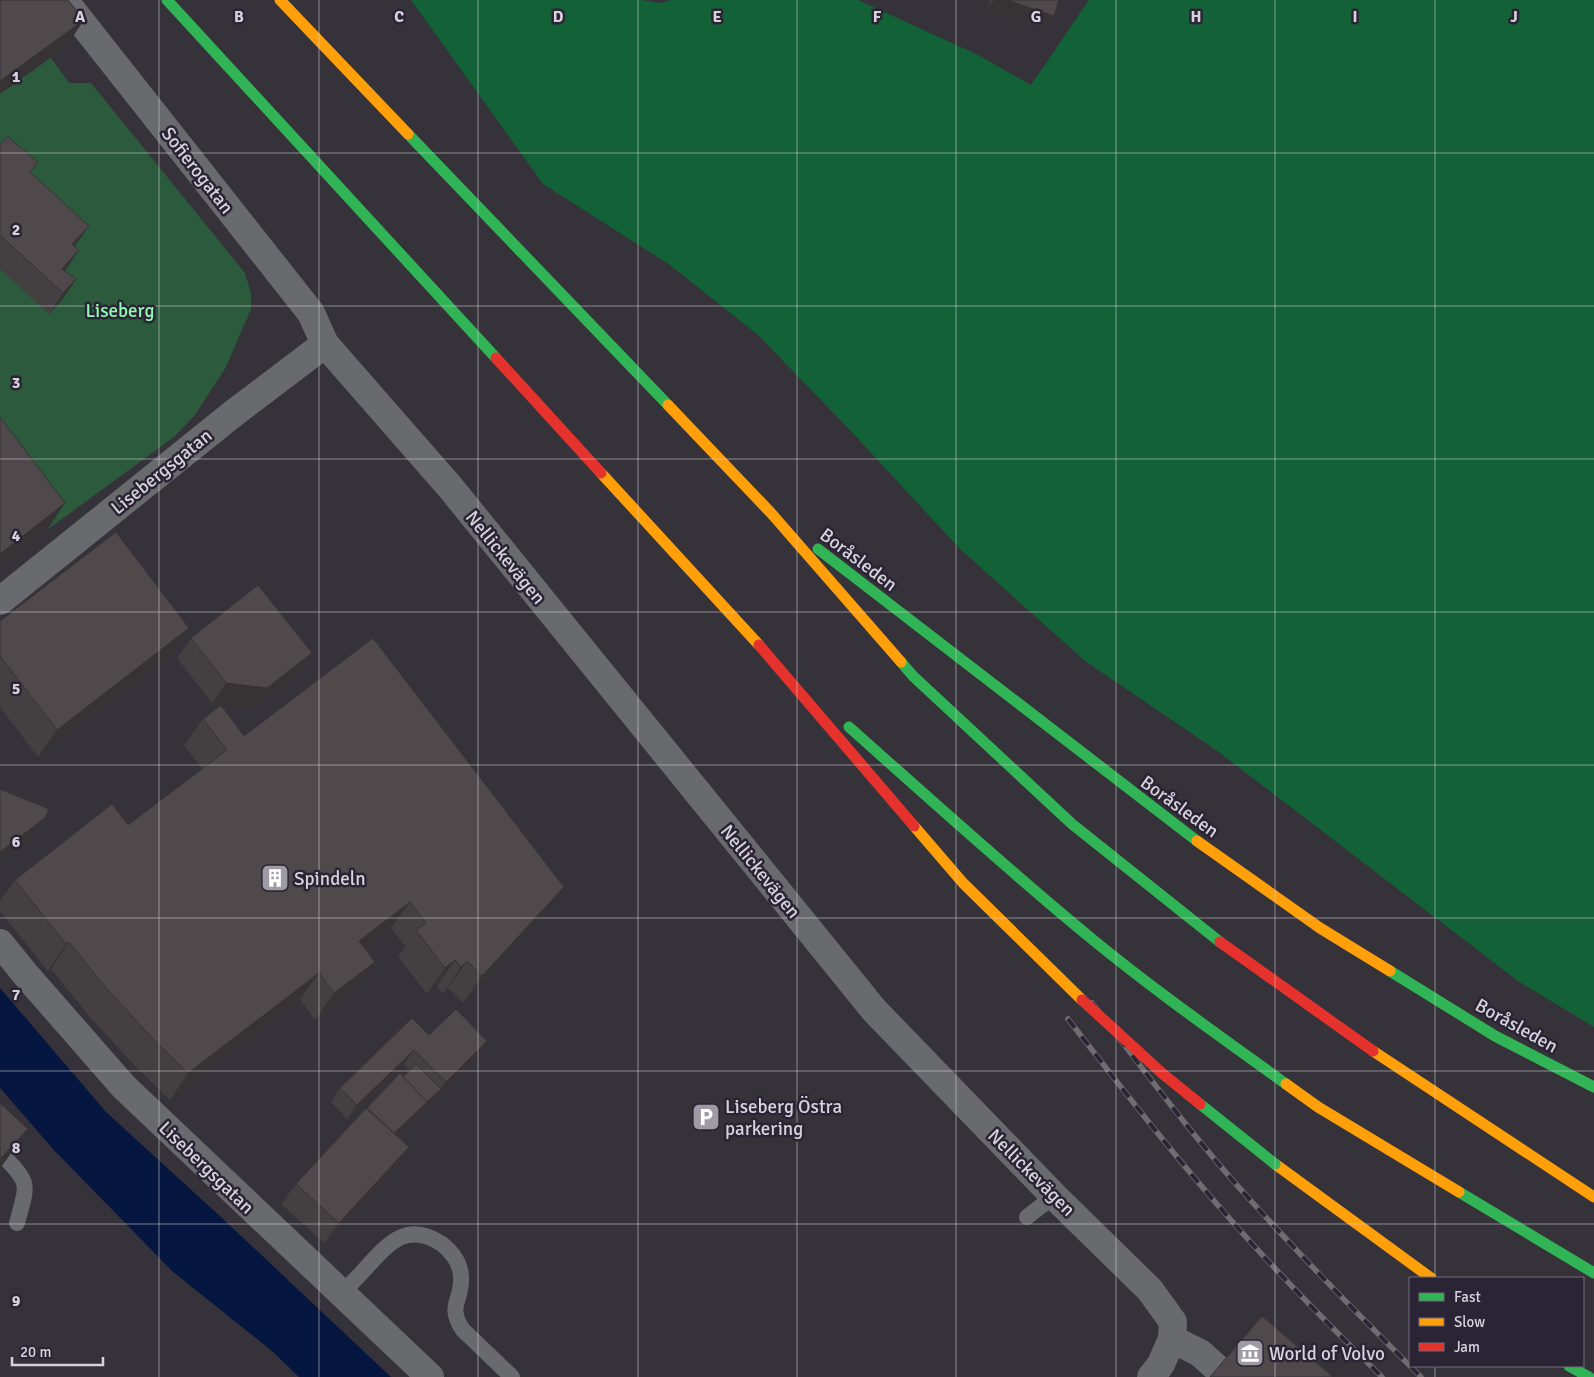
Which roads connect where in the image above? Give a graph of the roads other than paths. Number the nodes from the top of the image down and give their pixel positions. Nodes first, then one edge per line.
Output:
1 (64, 0) edge
2 (167, 0) edge
3 (280, 0) edge
4 (325, 344) junction
5 (771, 513) junction
6 (0, 601) edge
7 (772, 660) junction
8 (0, 943) edge
9 (1594, 1087) edge
10 (0, 1153) edge
11 (1054, 1196) junction
12 (1594, 1197) edge
13 (1027, 1217) dead end
14 (18, 1224) dead end
15 (1594, 1272) edge
16 (1430, 1277) edge
17 (341, 1294) junction
18 (1172, 1339) junction
19 (1571, 1367) edge
20 (1219, 1370) edge
21 (430, 1377) edge
22 (512, 1377) edge
23 (1150, 1377) edge
24 (1589, 1377) edge

1 - 4 street, Sofierogatan
2 - 7 highway
3 - 5 highway
4 - 6 street, Lisebergsgatan
4 - 11 street, Nellickevägen
5 - 9 highway, Boråsleden
5 - 12 highway
7 - 15 highway
7 - 16 highway, bridge
8 - 17 street, Lisebergsgatan
10 - 14 lane
11 - 13 lane
11 - 18 street, Nellickevägen
17 - 21 street, Lisebergsgatan
17 - 22 lane
18 - 20 street
18 - 23 street
19 - 24 highway

